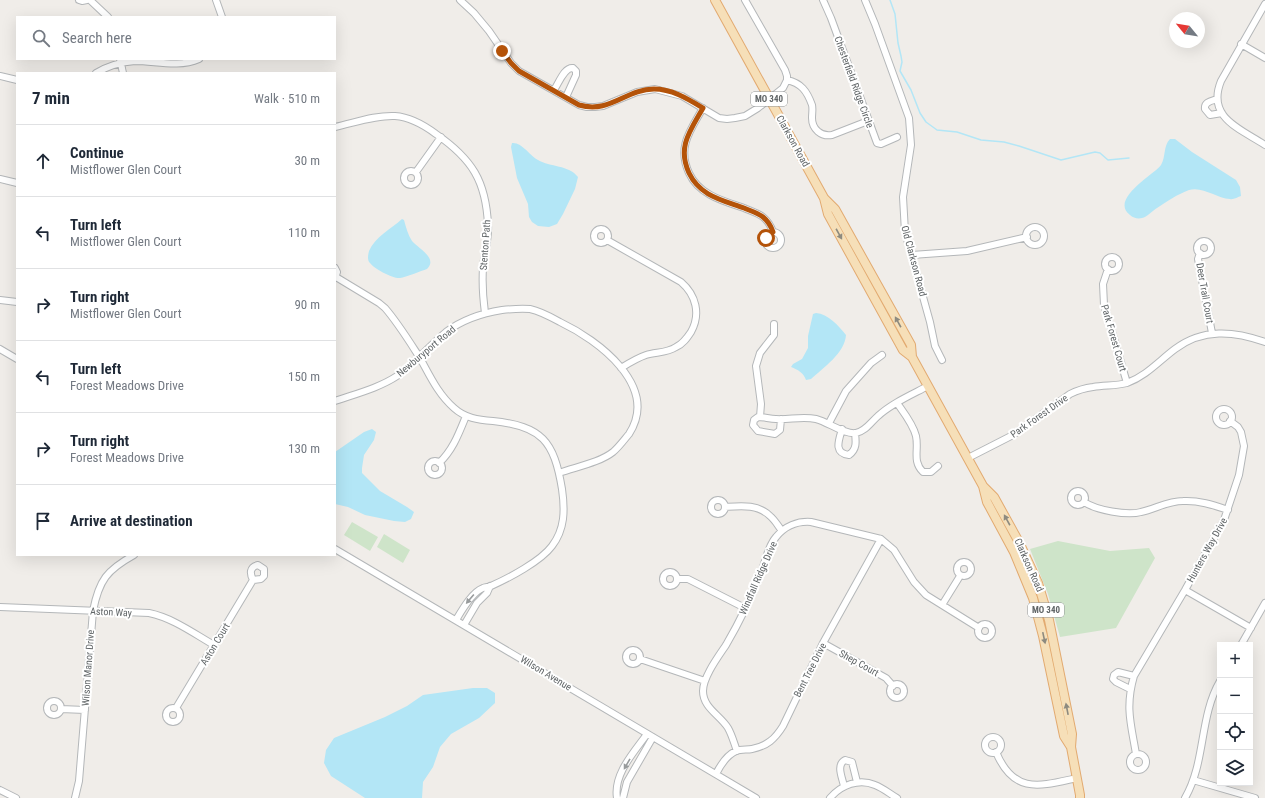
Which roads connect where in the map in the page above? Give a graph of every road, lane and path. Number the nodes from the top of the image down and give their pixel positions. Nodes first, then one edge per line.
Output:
1 (79, 0) edge
2 (88, 0) edge
3 (216, 0) edge
4 (460, 0) edge
5 (715, 0) edge
6 (745, 0) edge
7 (823, 0) edge
8 (865, 0) edge
9 (1265, 4) edge
10 (107, 16) edge
11 (222, 16) edge
12 (1241, 44) junction
13 (1265, 58) edge
14 (197, 60) edge
15 (120, 61) edge
16 (98, 72) edge
17 (123, 72) edge
18 (0, 76) edge
19 (16, 80) edge
20 (787, 80) junction
21 (554, 90) junction
22 (566, 97) junction
23 (770, 99) junction
24 (1217, 99) junction
25 (703, 108) junction
26 (1222, 113) junction
27 (868, 121) junction
28 (336, 127) edge
29 (441, 137) junction
30 (897, 137) dead end
31 (1265, 146) edge
32 (416, 172) dead end
33 (0, 179) edge
34 (16, 183) edge
35 (773, 232) dead end
36 (1027, 237) dead end
37 (607, 240) dead end
38 (1200, 253) dead end
39 (912, 255) junction
40 (1108, 269) dead end
41 (336, 278) edge
42 (0, 300) edge
43 (16, 302) edge
44 (485, 313) junction
45 (774, 324) dead end
46 (1212, 334) junction
47 (1265, 342) edge
48 (0, 349) edge
49 (882, 355) dead end
50 (16, 358) edge
51 (419, 358) junction
52 (942, 360) dead end
53 (621, 368) junction
54 (1127, 383) junction
55 (928, 386) junction
56 (336, 401) edge
57 (897, 403) junction
58 (466, 416) junction
59 (760, 417) junction
60 (781, 419) junction
61 (1230, 421) dead end
62 (829, 423) junction
63 (842, 430) junction
64 (855, 433) junction
65 (968, 458) junction
66 (439, 463) dead end
67 (938, 466) dead end
68 (559, 473) junction
69 (1084, 502) dead end
70 (725, 507) dead end
71 (1228, 510) junction
72 (782, 531) junction
73 (881, 539) junction
74 (336, 550) edge
75 (132, 556) edge
76 (960, 576) dead end
77 (678, 579) dead end
78 (253, 580) dead end
79 (490, 586) junction
80 (1185, 590) junction
81 (1265, 603) edge
82 (942, 605) junction
83 (0, 607) edge
84 (745, 608) junction
85 (93, 611) junction
86 (456, 620) junction
87 (464, 625) junction
88 (979, 628) dead end
89 (1251, 628) junction
90 (1243, 642) edge
91 (823, 643) junction
92 (214, 645) junction
93 (640, 659) dead end
94 (1134, 676) junction
95 (705, 681) junction
96 (893, 686) dead end
97 (1217, 687) edge
98 (1130, 689) junction
99 (176, 708) dead end
100 (61, 709) dead end
101 (85, 710) junction
102 (650, 735) junction
103 (737, 751) junction
104 (996, 752) dead end
105 (1136, 754) dead end
106 (716, 774) junction
107 (1077, 778) junction
108 (1193, 780) junction
109 (857, 782) junction
110 (844, 786) junction
111 (0, 790) edge
112 (1080, 797) edge
113 (16, 798) edge
114 (75, 798) edge
115 (617, 798) edge
116 (623, 798) edge
117 (756, 798) edge
118 (830, 798) edge
119 (897, 798) edge
120 (1185, 798) edge
121 (1255, 798) edge

1 - 2 street
2 - 10 street
3 - 11 street
4 - 21 street
5 - 23 main road, Clarkson Road / MO 340
6 - 20 street
7 - 27 street, Chesterfield Ridge Circle
8 - 39 street, Old Clarkson Road
9 - 12 street
12 - 13 street
12 - 24 street
14 - 15 street
15 - 16 street
15 - 17 street
18 - 19 street
20 - 23 street
20 - 27 street
21 - 22 street
21 - 22 street
22 - 25 street
23 - 25 street
23 - 55 main road, Clarkson Road / MO 340
24 - 26 street
24 - 26 street
25 - 35 street
26 - 31 street
27 - 30 street, Chesterfield Ridge Circle
28 - 29 street, Stenton Path
29 - 32 street
29 - 44 street, Stenton Path
33 - 34 street
36 - 39 street
37 - 53 street
38 - 46 street, Deer Trail Court
39 - 52 street, Old Clarkson Road
40 - 54 street, Park Forest Court
41 - 51 street
42 - 43 street
44 - 51 street, Newburyport Road
44 - 53 street, Newburyport Road
45 - 59 street
46 - 47 street, Park Forest Drive
46 - 54 street, Park Forest Drive
48 - 50 street
49 - 62 street
51 - 56 street, Newburyport Road
51 - 58 street
53 - 68 street, Newburyport Road
54 - 65 street, Park Forest Drive
55 - 57 street
55 - 65 main road, Clarkson Road / MO 340
57 - 64 street
57 - 67 street
58 - 66 street
58 - 68 street
59 - 60 street
59 - 60 street
60 - 62 street
61 - 71 street, Hunters Way Drive
62 - 63 street
63 - 64 street
63 - 64 street
65 - 107 main road, Clarkson Road / MO 340
68 - 79 street
69 - 71 street
70 - 72 street
71 - 80 street, Hunters Way Drive
72 - 73 street, Windfall Ridge Drive
72 - 84 street, Windfall Ridge Drive
73 - 82 street, Windfall Ridge Drive
73 - 91 street, Bent Tree Drive
74 - 86 street, Wilson Avenue
75 - 85 street, Wilson Manor Drive
76 - 82 street
77 - 84 street
78 - 92 street, Aston Court
79 -> 86 street
79 - 87 street
80 - 89 street, Hunters Way Drive
80 - 94 street, Hunters Way Drive
81 - 89 street
82 - 88 street, Windfall Ridge Drive
83 - 85 street, Aston Way
84 - 95 street, Windfall Ridge Drive
85 - 92 street, Aston Way
85 - 101 street, Wilson Manor Drive
86 - 87 street, Wilson Avenue
87 - 102 street, Wilson Avenue
89 - 90 street
91 - 96 street, Shep Court
91 - 103 street, Bent Tree Drive
92 - 99 street, Aston Court
93 - 95 street
94 - 98 street, Hunters Way Drive
94 - 98 street
95 - 103 street
97 - 108 street
98 - 105 street, Hunters Way Drive
100 - 101 street
101 - 114 street, Wilson Manor Drive
102 - 106 street, Wilson Avenue
102 -> 115 street
102 - 116 street
103 - 106 street
104 - 107 street
106 - 117 street, Wilson Avenue
107 - 112 main road, Clarkson Road / MO 340
108 - 120 street
108 - 121 street
109 - 110 street
109 - 110 street
109 - 119 street
110 - 118 street
111 - 113 street

